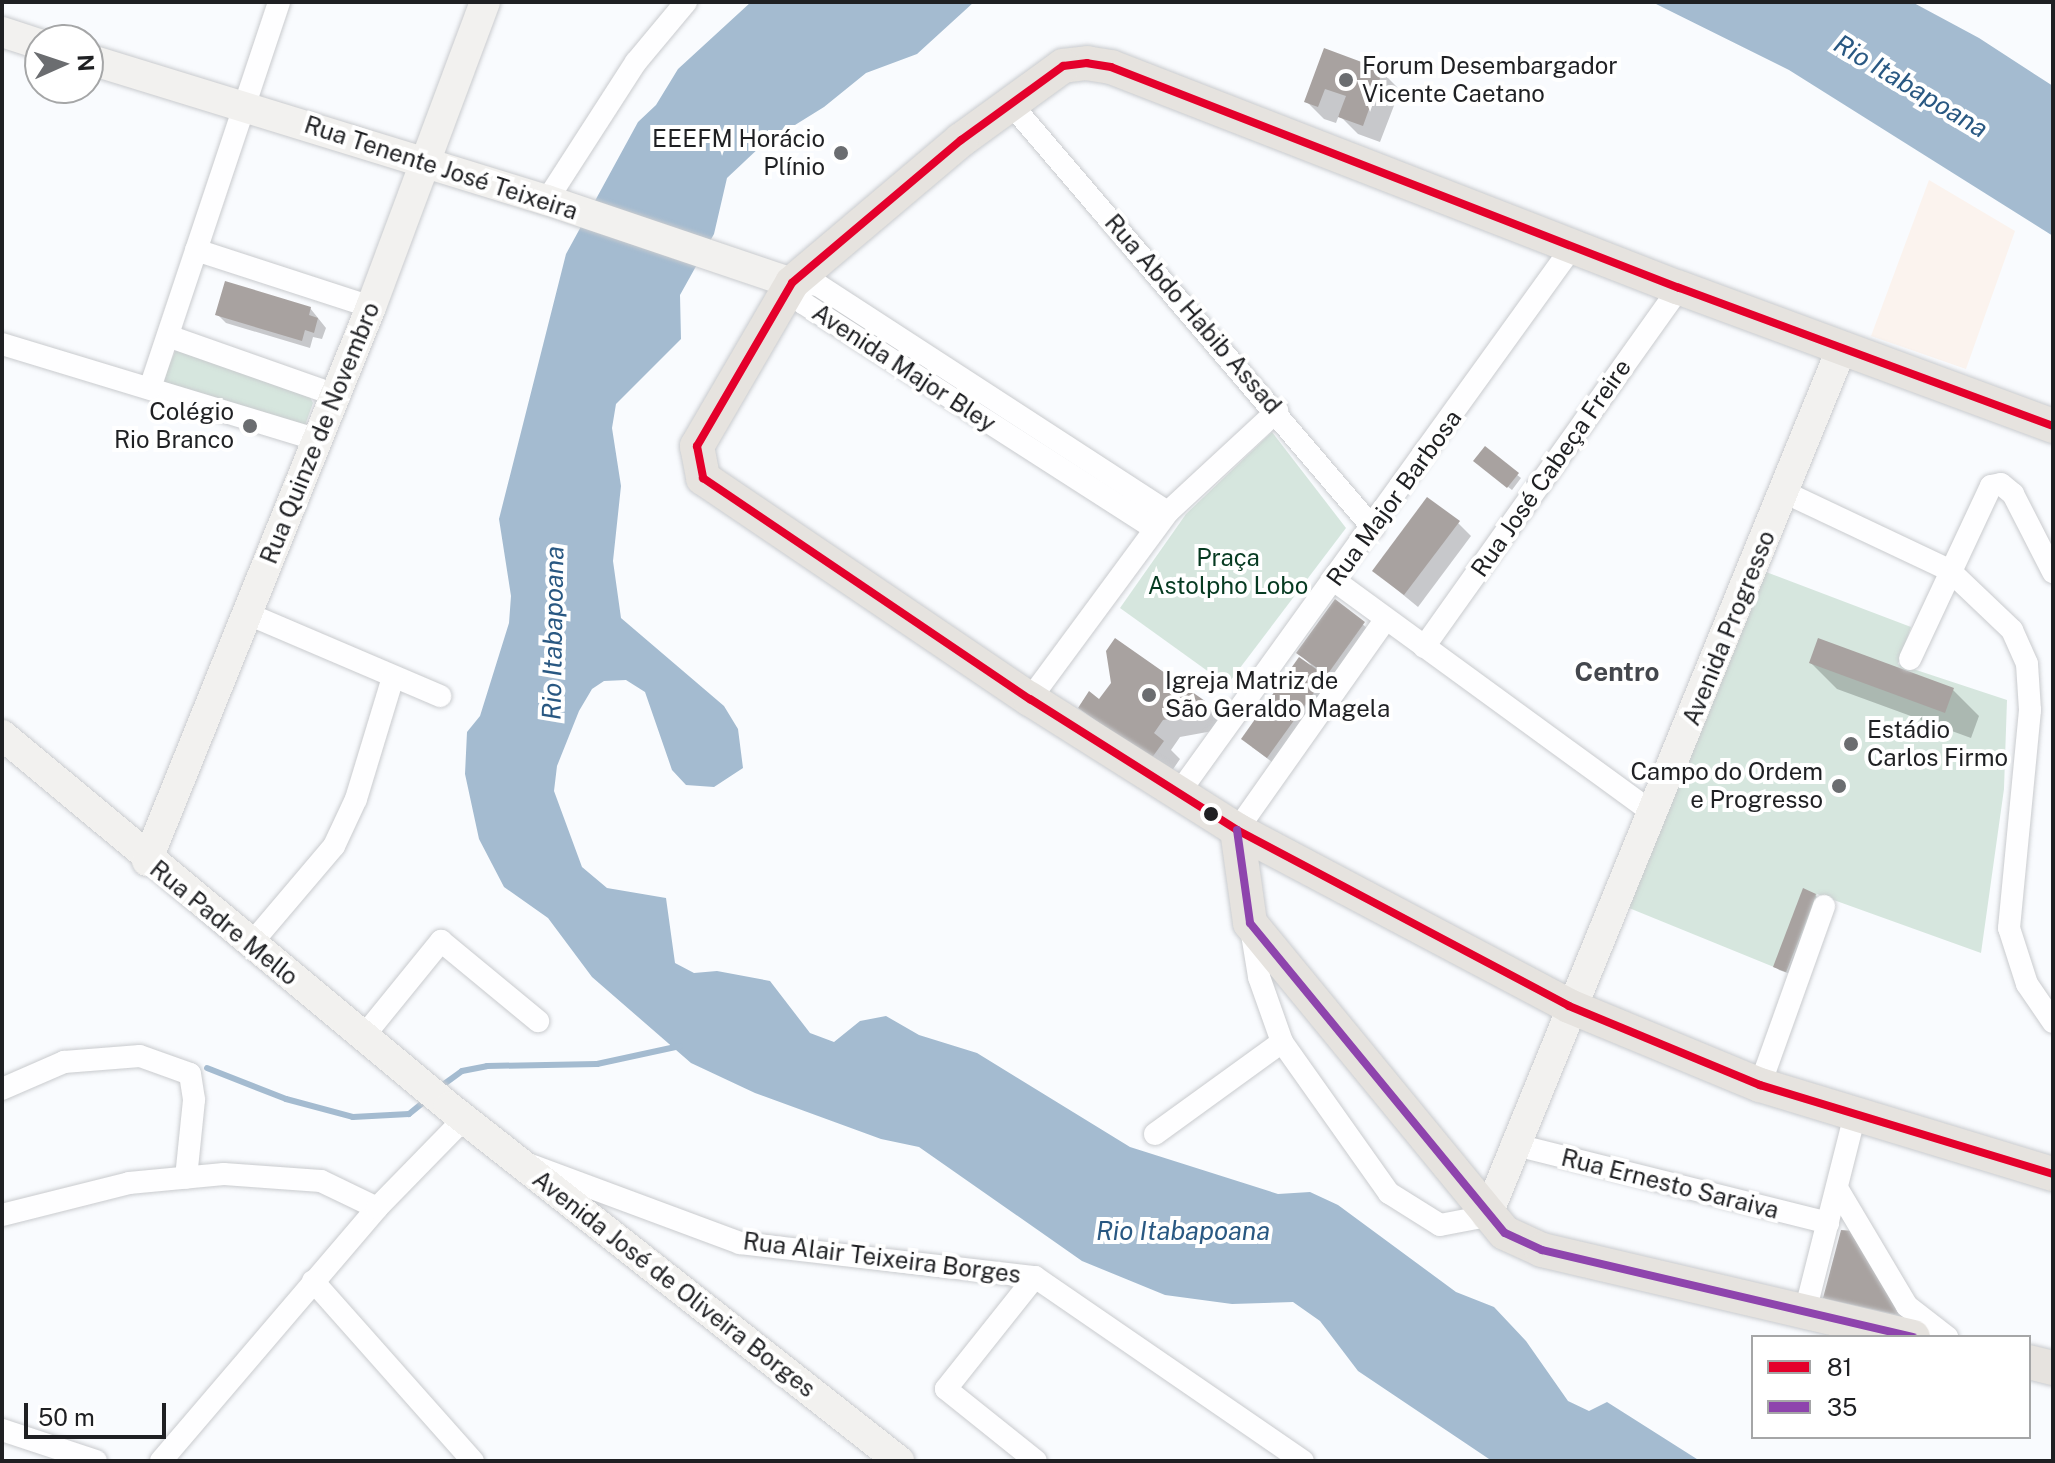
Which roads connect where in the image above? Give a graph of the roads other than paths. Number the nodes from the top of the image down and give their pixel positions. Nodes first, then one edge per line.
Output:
1 (279, 2) edge
2 (485, 2) edge
3 (686, 2) edge
4 (2, 32) edge
5 (24, 39) edge
6 (104, 64) edge
7 (1010, 103) junction
8 (244, 106) junction
9 (424, 162) junction
10 (560, 205) junction
11 (1573, 246) junction
12 (196, 250) junction
13 (792, 283) junction
14 (1679, 288) junction
15 (371, 307) junction
16 (168, 336) junction
17 (2, 344) edge
18 (1841, 350) junction
19 (150, 388) junction
20 (336, 395) junction
21 (1277, 411) junction
22 (2053, 426) edge
23 (317, 440) junction
24 (1784, 492) junction
25 (1162, 520) junction
26 (1373, 528) junction
27 (1949, 570) junction
28 (2053, 572) edge
29 (1335, 581) junction
30 (248, 614) junction
31 (1386, 619) junction
32 (1424, 647) junction
33 (1910, 659) dead end
34 (393, 677) junction
35 (440, 696) dead end
36 (1030, 699) junction
37 (2, 735) edge
38 (1178, 794) junction
39 (1655, 814) junction
40 (1237, 830) junction
41 (147, 861) junction
42 (1824, 906) dead end
43 (1250, 923) junction
44 (250, 945) junction
45 (1569, 1006) junction
46 (2052, 1020) edge
47 (538, 1021) dead end
48 (363, 1037) junction
49 (1282, 1042) junction
50 (1760, 1085) junction
51 (2, 1089) edge
52 (1856, 1111) junction
53 (456, 1113) junction
54 (1155, 1134) dead end
55 (1512, 1144) junction
56 (514, 1159) junction
57 (2053, 1174) edge
58 (186, 1178) junction
59 (1837, 1188) junction
60 (377, 1208) junction
61 (2, 1215) edge
62 (1487, 1216) junction
63 (1828, 1223) junction
64 (1035, 1277) junction
65 (313, 1281) junction
66 (1805, 1312) junction
67 (1904, 1335) edge
68 (1944, 1335) edge
69 (2031, 1362) edge
70 (2053, 1368) edge
71 (2, 1430) edge
72 (96, 1461) edge
73 (161, 1461) edge
74 (473, 1461) edge
75 (899, 1461) edge
76 (1036, 1461) edge
77 (1303, 1461) edge

1 - 8 street
2 - 9 main road, Rua Quinze de Novembro
3 - 10 street
4 - 5 main road
6 - 8 main road, Rua Tenente José Teixeira
7 - 11 main road
7 - 13 main road
7 - 21 street, Rua Abdo Habib Assad
8 - 9 main road, Rua Tenente José Teixeira
8 - 12 street
9 - 10 main road, Rua Tenente José Teixeira
9 - 15 main road, Rua Quinze de Novembro
10 - 13 main road, Rua Tenente José Teixeira
11 - 14 main road
11 - 26 street, Rua Major Barbosa
12 - 15 street
12 - 16 street
13 - 25 street, Avenida Major Bley
13 - 36 main road
14 - 18 main road
14 - 32 street, Rua José Cabeça Freire
15 - 20 main road, Rua Quinze de Novembro
16 - 19 street
16 - 20 street
17 - 19 street
18 - 22 main road
18 - 24 main road, Avenida Progresso
19 - 23 street
20 - 23 main road, Rua Quinze de Novembro
21 - 25 street
21 - 26 street, Rua Abdo Habib Assad
23 - 30 main road, Rua Quinze de Novembro
24 - 27 street
24 - 39 main road, Avenida Progresso
25 - 36 street
26 - 29 street, Rua Major Barbosa
27 - 28 street
27 - 33 street
27 - 46 street
29 - 31 street
29 - 38 street, Rua Major Barbosa
30 - 34 street
30 - 41 main road, Rua Quinze de Novembro
31 - 32 street
31 - 40 street
32 - 39 street
34 - 35 street
34 - 44 street
36 - 38 main road
37 - 41 main road, Rua Padre Mello
38 - 40 main road
39 - 45 main road, Avenida Progresso
40 - 43 main road
40 - 45 main road
41 - 44 main road, Rua Padre Mello
42 - 50 street
43 - 49 street
43 - 62 main road
44 - 48 main road, Rua Padre Mello
45 - 50 main road
45 - 55 main road, Avenida Progresso
47 - 48 street
48 - 53 main road, Rua Padre Mello
49 - 54 street
49 - 62 street
50 - 52 main road
51 - 58 street
52 - 57 main road
52 - 59 street
53 - 56 main road, Avenida José de Oliveira Borges
53 - 60 street
55 - 62 main road, Avenida Progresso
55 - 63 street, Rua Ernesto Saraiva
56 - 64 street, Rua Alair Teixeira Borges
56 - 75 main road, Avenida José de Oliveira Borges
58 - 60 street
58 - 61 street
59 - 63 street
59 - 68 street
60 - 65 street
62 - 66 main road
63 - 66 street
64 - 76 street
64 - 77 street, Rua Alair Teixeira Borges
65 - 73 street
65 - 74 street
66 - 67 main road
69 - 70 main road
71 - 72 street

